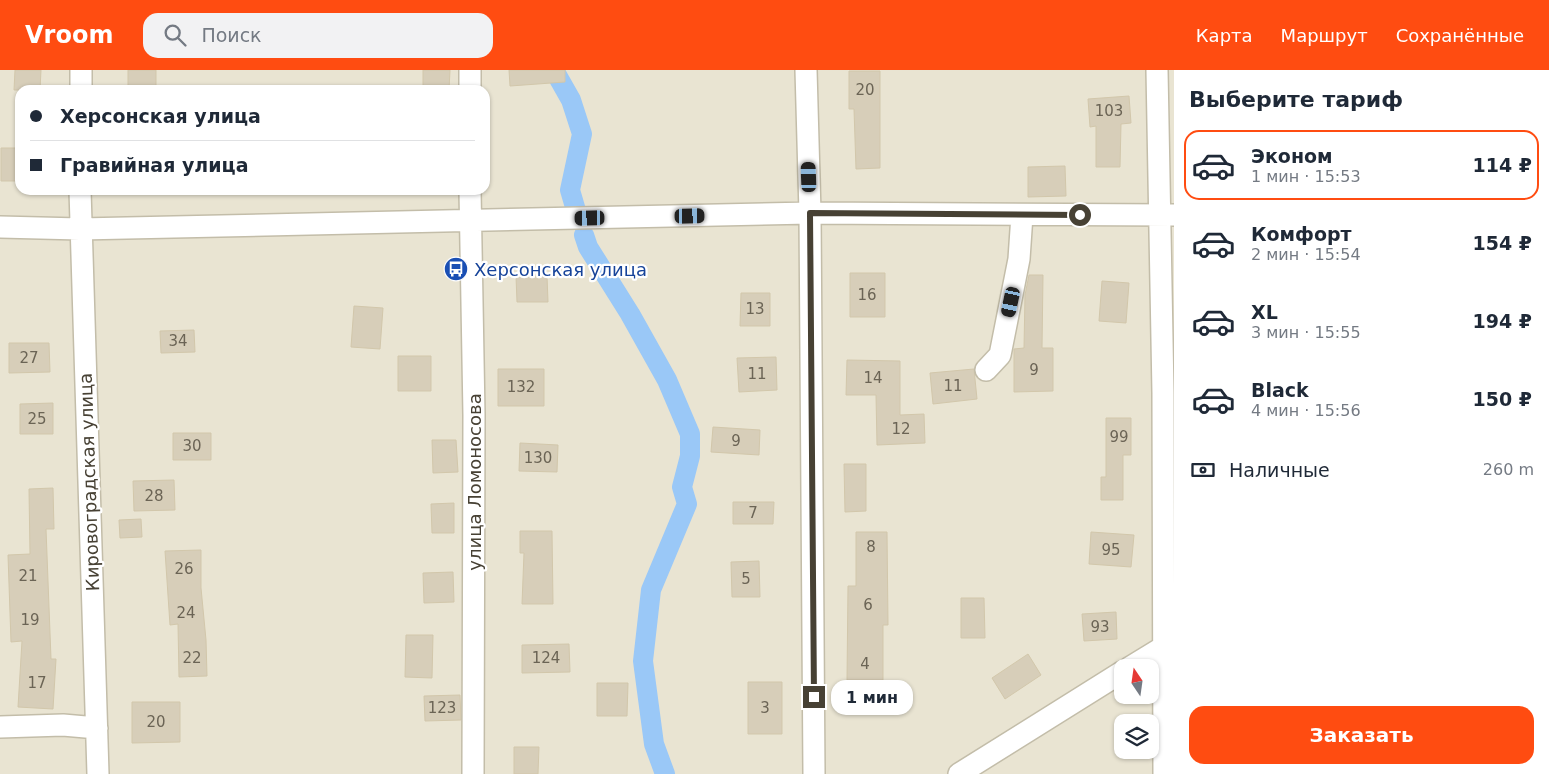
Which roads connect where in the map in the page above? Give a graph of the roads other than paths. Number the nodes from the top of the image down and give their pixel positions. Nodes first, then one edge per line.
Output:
1 (81, 70) edge
2 (470, 70) edge
3 (806, 70) edge
4 (1157, 70) edge
5 (81, 85) edge
6 (470, 85) edge
7 (80, 195) edge
8 (470, 195) edge
9 (810, 213) junction
10 (1022, 215) junction
11 (1166, 215) edge
12 (470, 221) junction
13 (0, 228) edge
14 (80, 230) junction
15 (986, 370) dead end
16 (1168, 394) edge
17 (1165, 646) junction
18 (1144, 659) edge
19 (1114, 677) edge
20 (0, 726) edge
21 (97, 728) junction
22 (98, 774) edge
23 (474, 774) edge
24 (814, 774) edge
25 (959, 774) edge
26 (1164, 774) edge

1 - 5 street
2 - 6 street
3 - 9 street
4 - 11 street
7 - 14 street, Кировоградская улица
8 - 12 street, улица Ломоносова
9 - 10 street
9 - 12 street
9 - 24 street
10 - 11 street
10 - 15 street
11 - 16 street
12 - 14 street
12 - 23 street, улица Ломоносова
13 - 14 street
14 - 21 street, Кировоградская улица
16 - 17 street
17 - 18 street
17 - 26 street
19 - 25 street
20 - 21 street
21 - 22 street, Кировоградская улица

